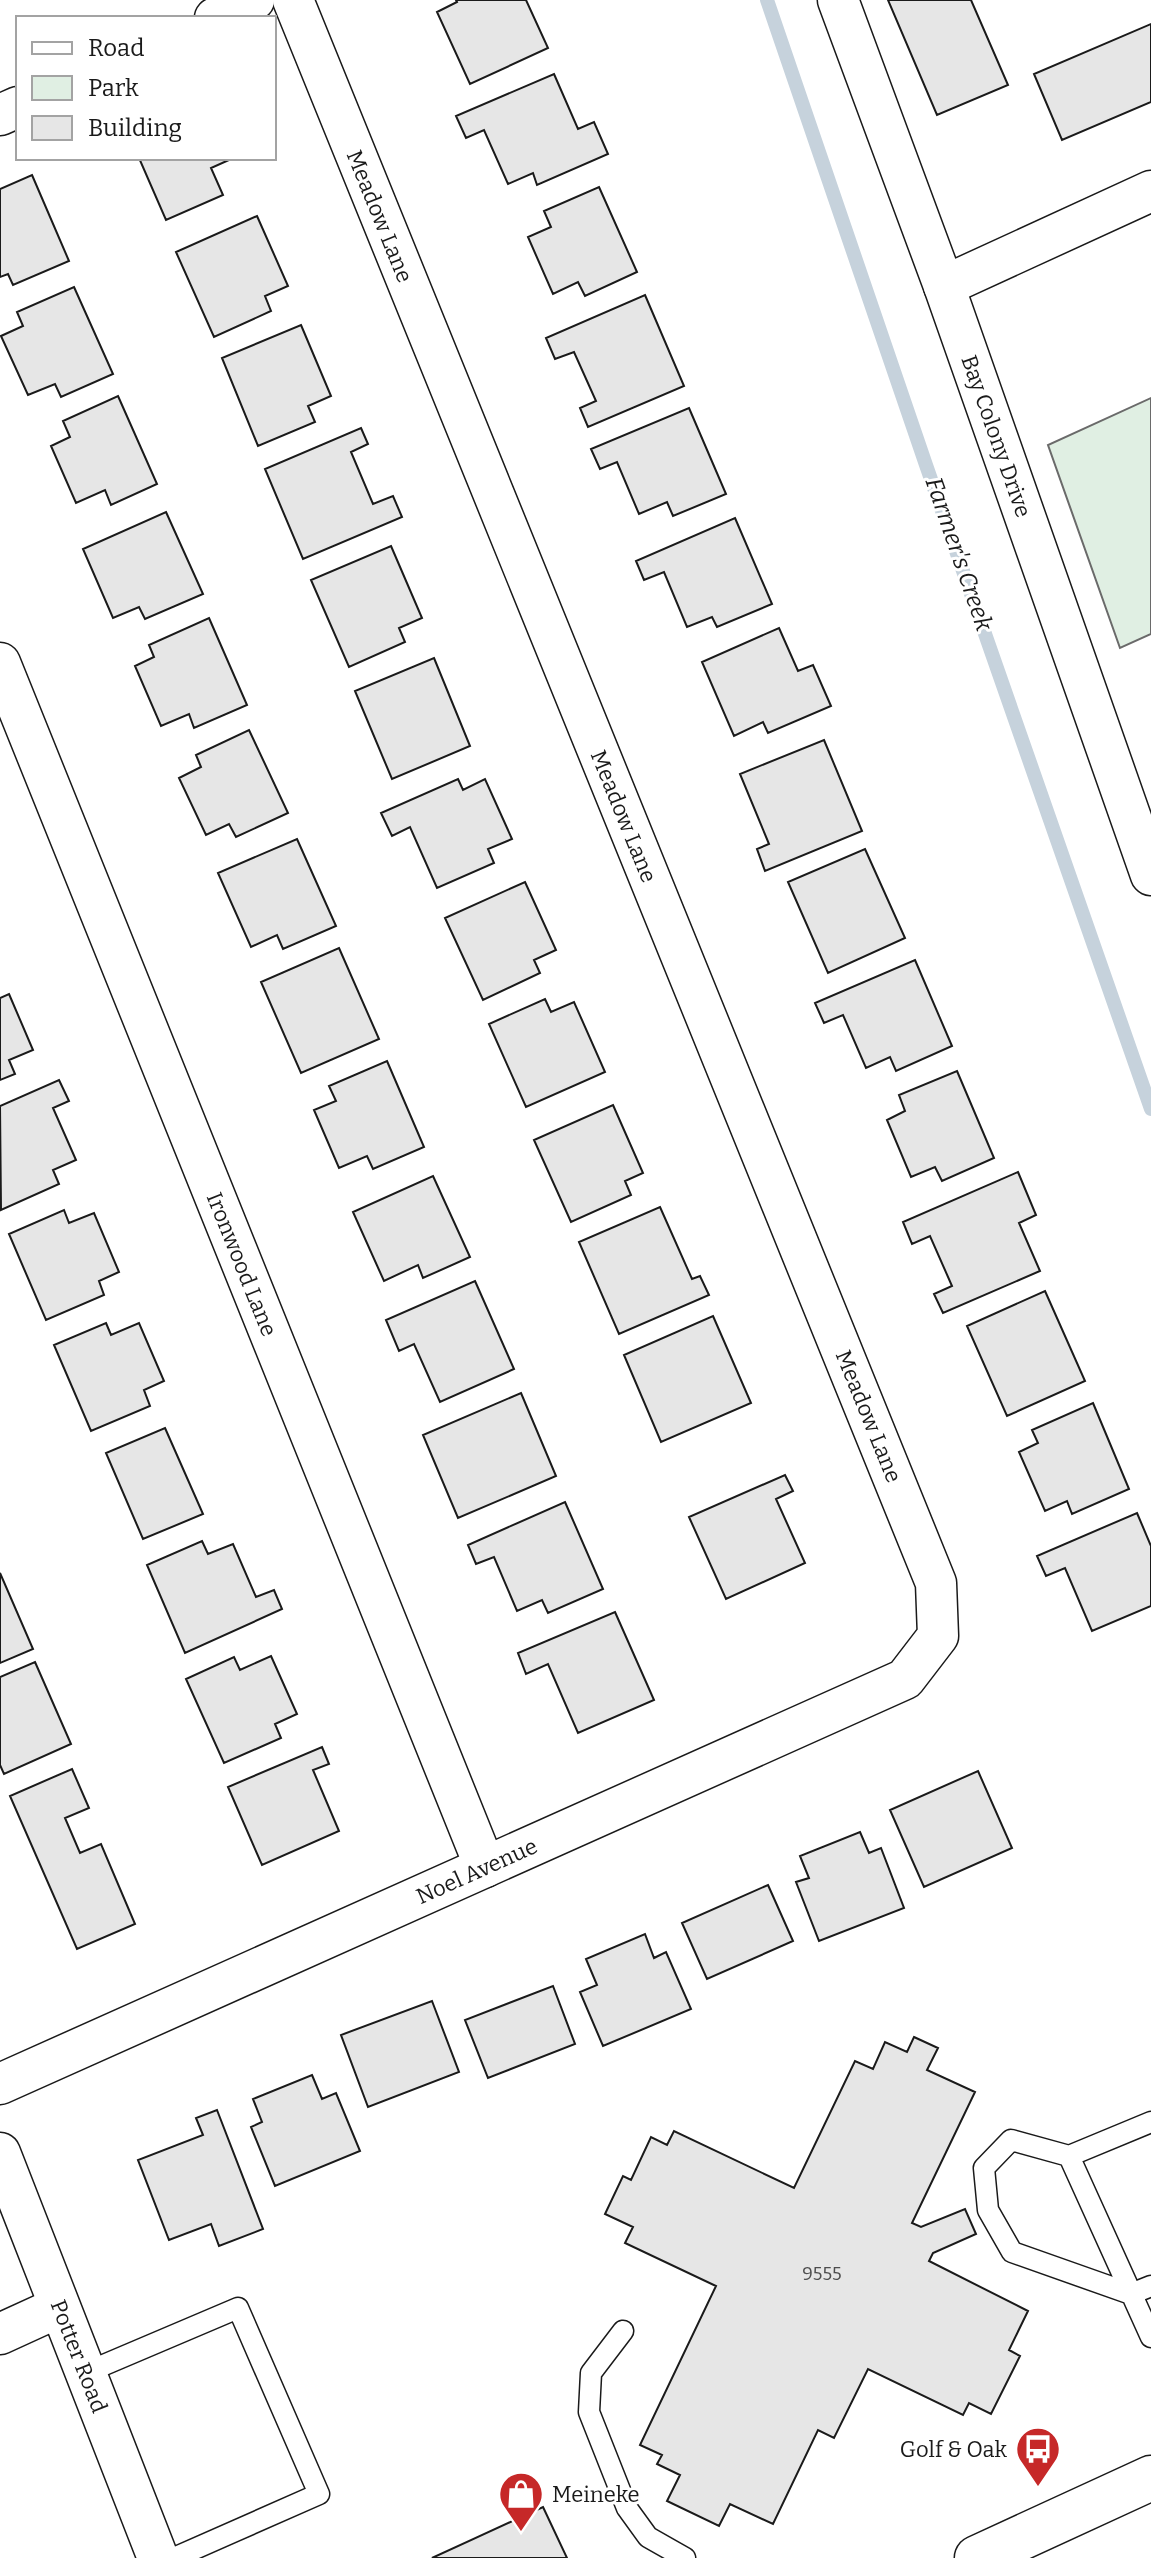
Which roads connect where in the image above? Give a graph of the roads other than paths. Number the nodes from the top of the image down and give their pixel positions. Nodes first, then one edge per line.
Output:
1 (254, 0) edge
2 (293, 0) edge
3 (838, 0) edge
4 (219, 16) edge
5 (1151, 191) edge
6 (944, 286) junction
7 (0, 663) edge
8 (1151, 875) edge
9 (938, 1636) joint
10 (485, 1867) junction
11 (0, 2084) edge
12 (1151, 2122) edge
13 (0, 2153) edge
14 (1069, 2156) junction
15 (1151, 2286) edge
16 (1131, 2294) junction
17 (59, 2307) junction
18 (623, 2331) dead end
19 (0, 2334) edge
20 (1151, 2337) edge
21 (85, 2373) junction
22 (1151, 2478) edge
23 (158, 2558) edge
24 (174, 2558) edge
25 (685, 2558) edge
26 (977, 2558) edge

1 - 4 street
2 - 9 street, Meadow Lane
3 - 6 street, Bay Colony Drive
5 - 6 street
6 - 8 street, Bay Colony Drive
7 - 10 street, Ironwood Lane
9 - 10 street, Noel Avenue
10 - 11 street, Noel Avenue
12 - 14 lane
13 - 17 street, Potter Road
14 - 16 lane
14 - 16 lane
15 - 16 lane
16 - 20 lane
17 - 19 street
17 - 21 street, Potter Road
18 - 25 lane
21 - 23 street, Potter Road
21 - 24 lane
22 - 26 main road

